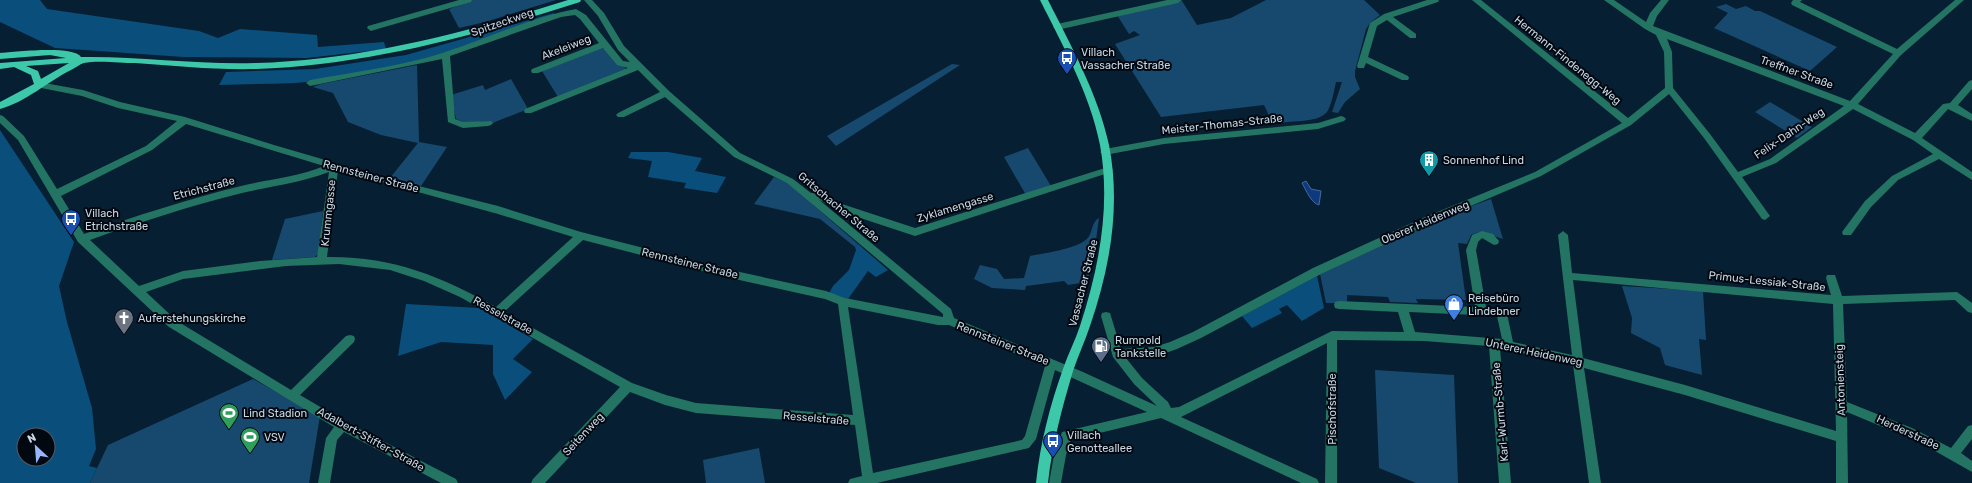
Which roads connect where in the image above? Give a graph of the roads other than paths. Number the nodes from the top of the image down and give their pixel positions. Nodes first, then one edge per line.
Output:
1 (468, 0) edge
2 (577, 0) edge
3 (588, 0) edge
4 (1044, 0) edge
5 (1178, 0) edge
6 (1435, 0) edge
7 (1476, 0) edge
8 (1608, 0) edge
9 (1666, 0) edge
10 (1798, 0) edge
11 (1960, 0) edge
12 (1387, 16) junction
13 (1648, 26) junction
14 (1057, 27) junction
15 (371, 28) dead end
16 (1660, 32) junction
17 (1413, 36) dead end
18 (605, 44) junction
19 (1898, 54) junction
20 (446, 55) junction
21 (0, 56) edge
22 (85, 60) junction
23 (13, 64) junction
24 (0, 66) edge
25 (638, 67) junction
26 (535, 71) dead end
27 (1405, 78) dead end
28 (310, 83) dead end
29 (1972, 83) edge
30 (39, 85) junction
31 (1669, 89) junction
32 (666, 93) junction
33 (1852, 105) junction
34 (0, 106) edge
35 (1952, 106) junction
36 (528, 111) dead end
37 (621, 115) dead end
38 (0, 118) edge
39 (1972, 118) edge
40 (1341, 119) dead end
41 (185, 120) junction
42 (1628, 122) junction
43 (488, 123) dead end
44 (1916, 138) junction
45 (1105, 152) junction
46 (1941, 154) junction
47 (334, 166) junction
48 (1108, 170) junction
49 (1736, 176) junction
50 (1972, 177) edge
51 (54, 194) junction
52 (810, 197) junction
53 (1765, 216) dead end
54 (1847, 232) dead end
55 (1563, 235) dead end
56 (581, 236) junction
57 (82, 240) junction
58 (1494, 241) dead end
59 (320, 260) junction
60 (1574, 276) dead end
61 (1831, 278) dead end
62 (137, 291) junction
63 (1838, 300) junction
64 (844, 302) junction
65 (1339, 305) dead end
66 (1402, 308) junction
67 (1972, 309) edge
68 (1481, 311) junction
69 (498, 312) junction
70 (1106, 316) dead end
71 (950, 321) junction
72 (1332, 335) junction
73 (1411, 337) junction
74 (350, 340) dead end
75 (1494, 342) junction
76 (1508, 345) junction
77 (1117, 354) junction
78 (1577, 361) junction
79 (1051, 363) junction
80 (1068, 370) junction
81 (628, 386) junction
82 (293, 395) junction
83 (1841, 404) junction
84 (1162, 412) junction
85 (860, 421) junction
86 (342, 426) junction
87 (1972, 430) edge
88 (1842, 438) junction
89 (1953, 454) junction
90 (1972, 467) edge
91 (869, 481) edge
92 (324, 483) edge
93 (452, 483) edge
94 (537, 483) edge
95 (854, 483) edge
96 (1042, 483) edge
97 (1055, 483) edge
98 (1313, 483) edge
99 (1331, 483) edge
100 (1506, 483) edge
101 (1595, 483) edge
102 (1842, 483) edge

1 - 15 street
2 - 22 main road
3 - 25 street, Gritschacher Straße
4 - 14 main road, Vassacher Straße
5 - 14 street
6 - 12 street
7 - 42 street, Hermann-Findenegg-Weg
8 - 13 street, Treffner Straße
9 - 13 street
10 - 19 street
11 - 19 street, Felix-Dahn-Weg
12 - 17 street
12 - 27 street
13 - 16 street, Treffner Straße
14 - 45 main road, Vassacher Straße
16 - 31 street
16 - 33 street, Treffner Straße
18 - 20 street, Spitzeckweg
18 - 25 street, Spitzeckweg
18 - 26 street, Akeleiweg
19 - 33 street, Felix-Dahn-Weg
20 - 28 street, Spitzeckweg
20 - 43 street
21 - 22 main road
22 - 23 main road
22 - 30 main road
23 - 24 main road
23 - 30 main road
25 - 32 street, Gritschacher Straße
25 - 36 street
29 - 35 street
30 - 34 main road
30 - 41 street, Rennsteiner Straße
31 - 42 street, Oberer Heidenweg
31 - 49 street
32 - 37 street
32 - 52 street, Gritschacher Straße
33 - 44 street, Treffner Straße
33 - 49 street, Felix-Dahn-Weg
35 - 39 street
35 - 44 street
38 - 51 street, Adalbert-Stifter-Straße
40 - 45 street, Meister-Thomas-Straße
41 - 47 street, Rennsteiner Straße
41 - 51 street
42 - 77 street, Oberer Heidenweg
44 - 46 street, Treffner Straße
45 - 48 main road, Vassacher Straße
46 - 50 street, Treffner Straße
46 - 54 street
47 - 56 street, Rennsteiner Straße
47 - 57 street, Etrichstraße
47 - 59 street, Krummgasse
48 - 52 street, Zyklamengasse
48 - 80 main road, Vassacher Straße
49 - 53 street
51 - 57 street, Adalbert-Stifter-Straße
52 - 71 street, Gritschacher Straße
55 - 78 street
56 - 64 street, Rennsteiner Straße
56 - 69 street
57 - 62 street, Adalbert-Stifter-Straße
58 - 68 street
59 - 62 street, Resselstraße
59 - 69 street, Resselstraße
60 - 63 street, Primus-Lessiak-Straße
61 - 63 street, Antoniensteig
62 - 82 street, Adalbert-Stifter-Straße
63 - 67 street, Primus-Lessiak-Straße
63 - 83 street, Antoniensteig
64 - 71 street, Rennsteiner Straße
64 - 85 street
65 - 66 street
66 - 68 street
66 - 73 street
68 - 76 street
69 - 81 street, Resselstraße
70 - 77 street
71 - 79 street, Rennsteiner Straße
72 - 73 street, Unterer Heidenweg
72 - 84 street, Unterer Heidenweg
72 - 99 street, Pischofstraße
73 - 75 street, Unterer Heidenweg
74 - 82 street
75 - 76 street, Unterer Heidenweg
75 - 100 street, Karl-Wurmb-Straße
76 - 78 street, Unterer Heidenweg
77 - 84 street
78 - 88 street, Unterer Heidenweg
78 - 101 street
79 - 80 street, Rennsteiner Straße
79 - 91 street
80 - 84 street, Rennsteiner Straße
80 - 96 main road, Vassacher Straße
81 - 85 street, Resselstraße
81 - 94 street, Seitenweg
82 - 86 street, Adalbert-Stifter-Straße
83 - 88 street, Antoniensteig
83 - 89 street, Herderstraße
84 - 97 street, Unterer Heidenweg
84 - 98 street, Rennsteiner Straße
85 - 91 street
86 - 92 street
86 - 93 street, Adalbert-Stifter-Straße
87 - 89 street
88 - 102 street, Antoniensteig
89 - 90 street, Herderstraße
91 - 95 street

